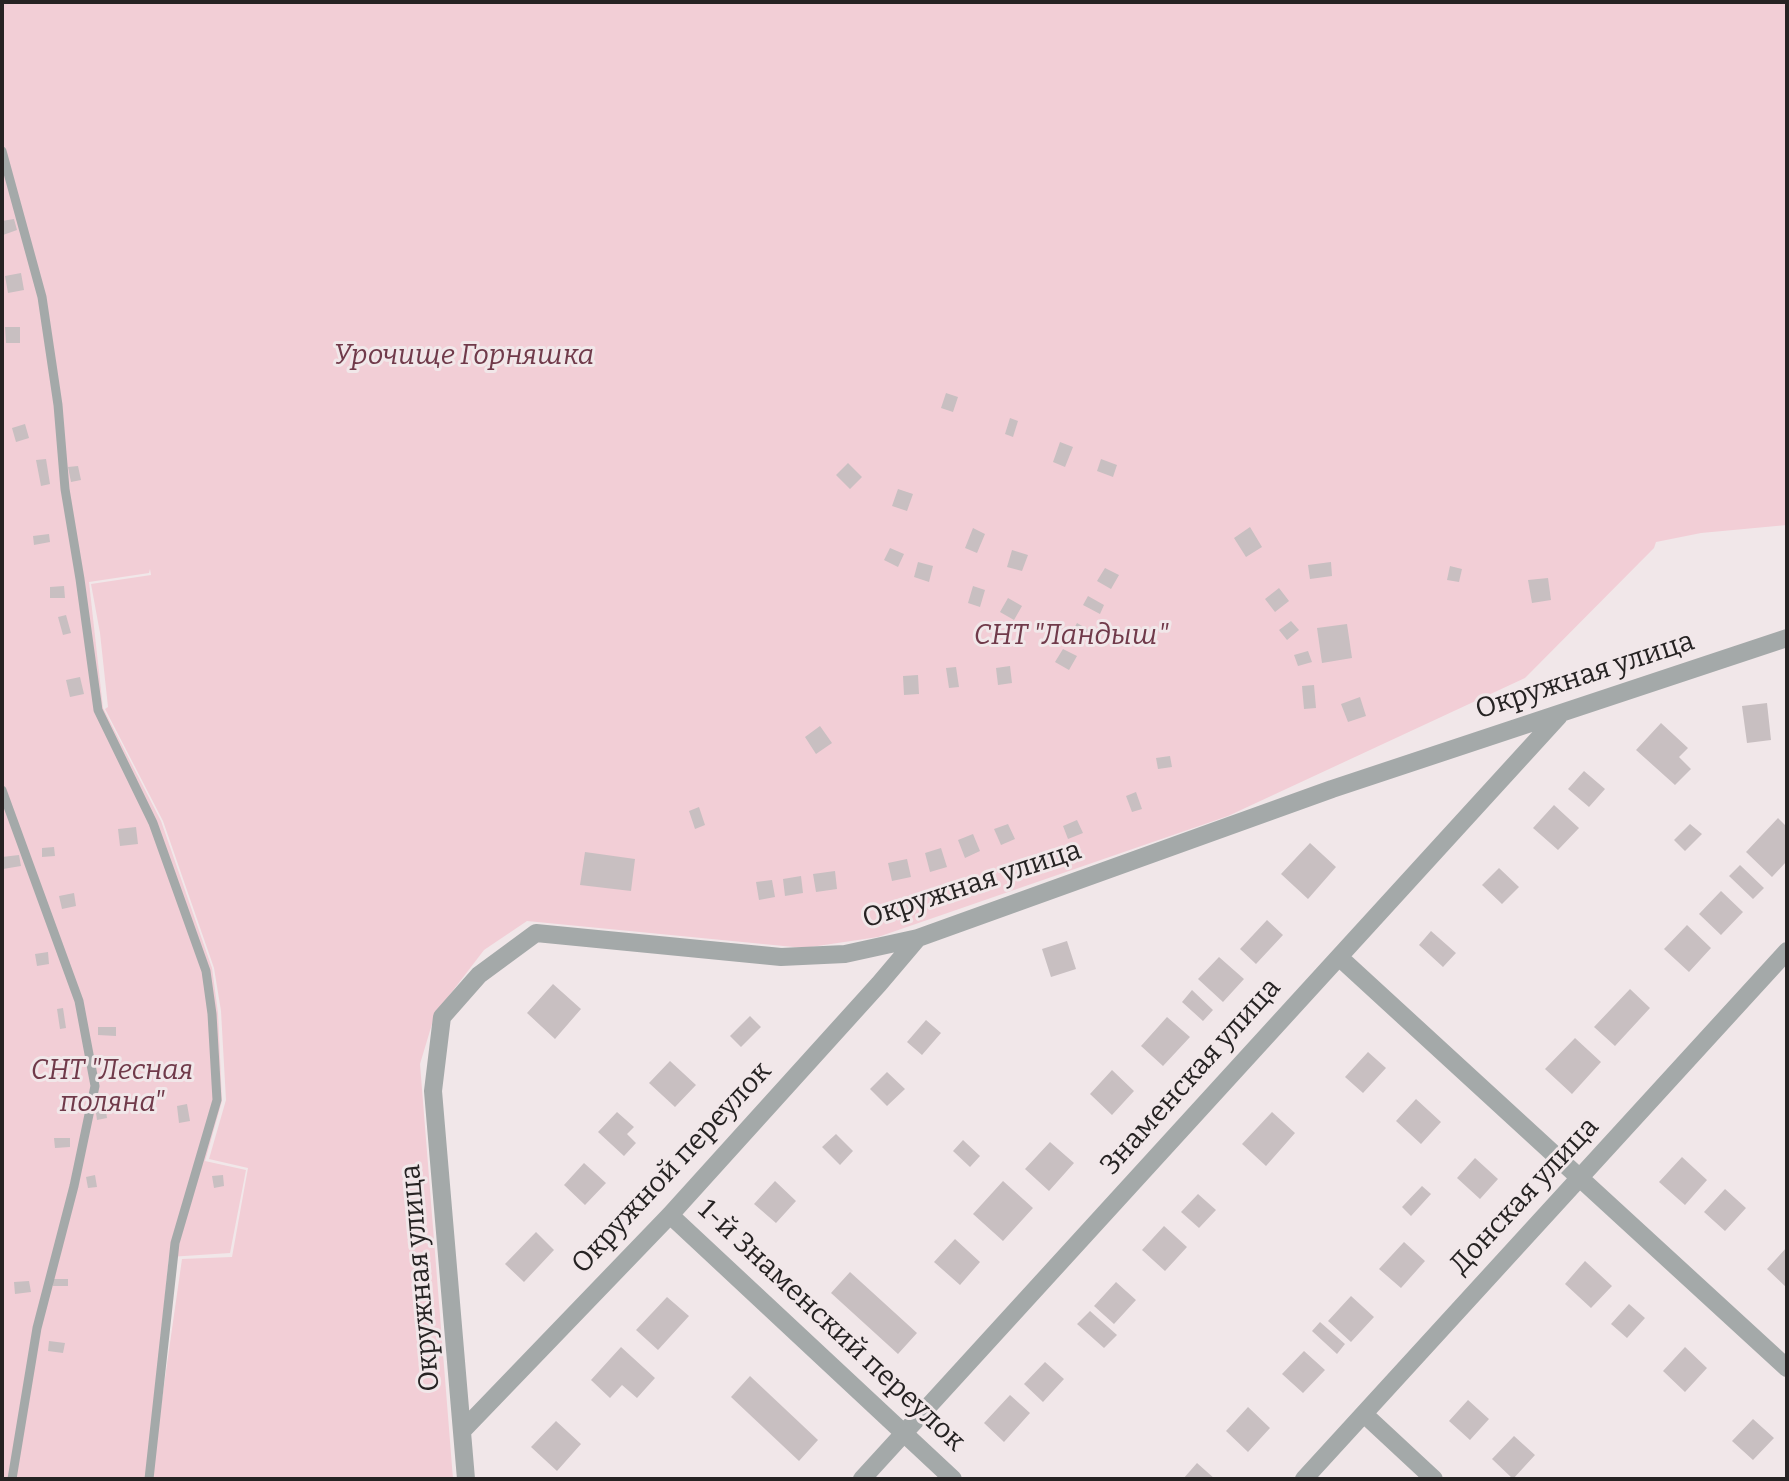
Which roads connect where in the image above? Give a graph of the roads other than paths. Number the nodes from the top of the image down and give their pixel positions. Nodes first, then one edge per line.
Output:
1 (2, 151) edge
2 (1787, 638) edge
3 (1562, 713) junction
4 (2, 790) edge
5 (918, 938) junction
6 (1787, 951) edge
7 (1339, 957) junction
8 (1580, 1179) junction
9 (670, 1215) junction
10 (1787, 1368) edge
11 (1364, 1414) junction
12 (462, 1431) junction
13 (904, 1433) junction
14 (12, 1479) edge
15 (149, 1479) edge
16 (466, 1479) edge
17 (862, 1479) edge
18 (953, 1479) edge
19 (1304, 1479) edge
20 (1434, 1479) edge

1 - 15 lane
2 - 3 street, Окружная улица
3 - 5 street, Окружная улица
3 - 7 street, Знаменская улица
4 - 14 lane
5 - 9 street, Окружной переулок
5 - 12 street, Окружная улица
6 - 8 street, Донская улица
7 - 8 street
7 - 13 street, Знаменская улица
8 - 10 street
8 - 11 street, Донская улица
9 - 12 street, Окружной переулок
9 - 13 street, 1-й Знаменский переулок
11 - 19 street, Донская улица
11 - 20 street
12 - 16 street, Окружная улица
13 - 17 street, Знаменская улица
13 - 18 street, 1-й Знаменский переулок

